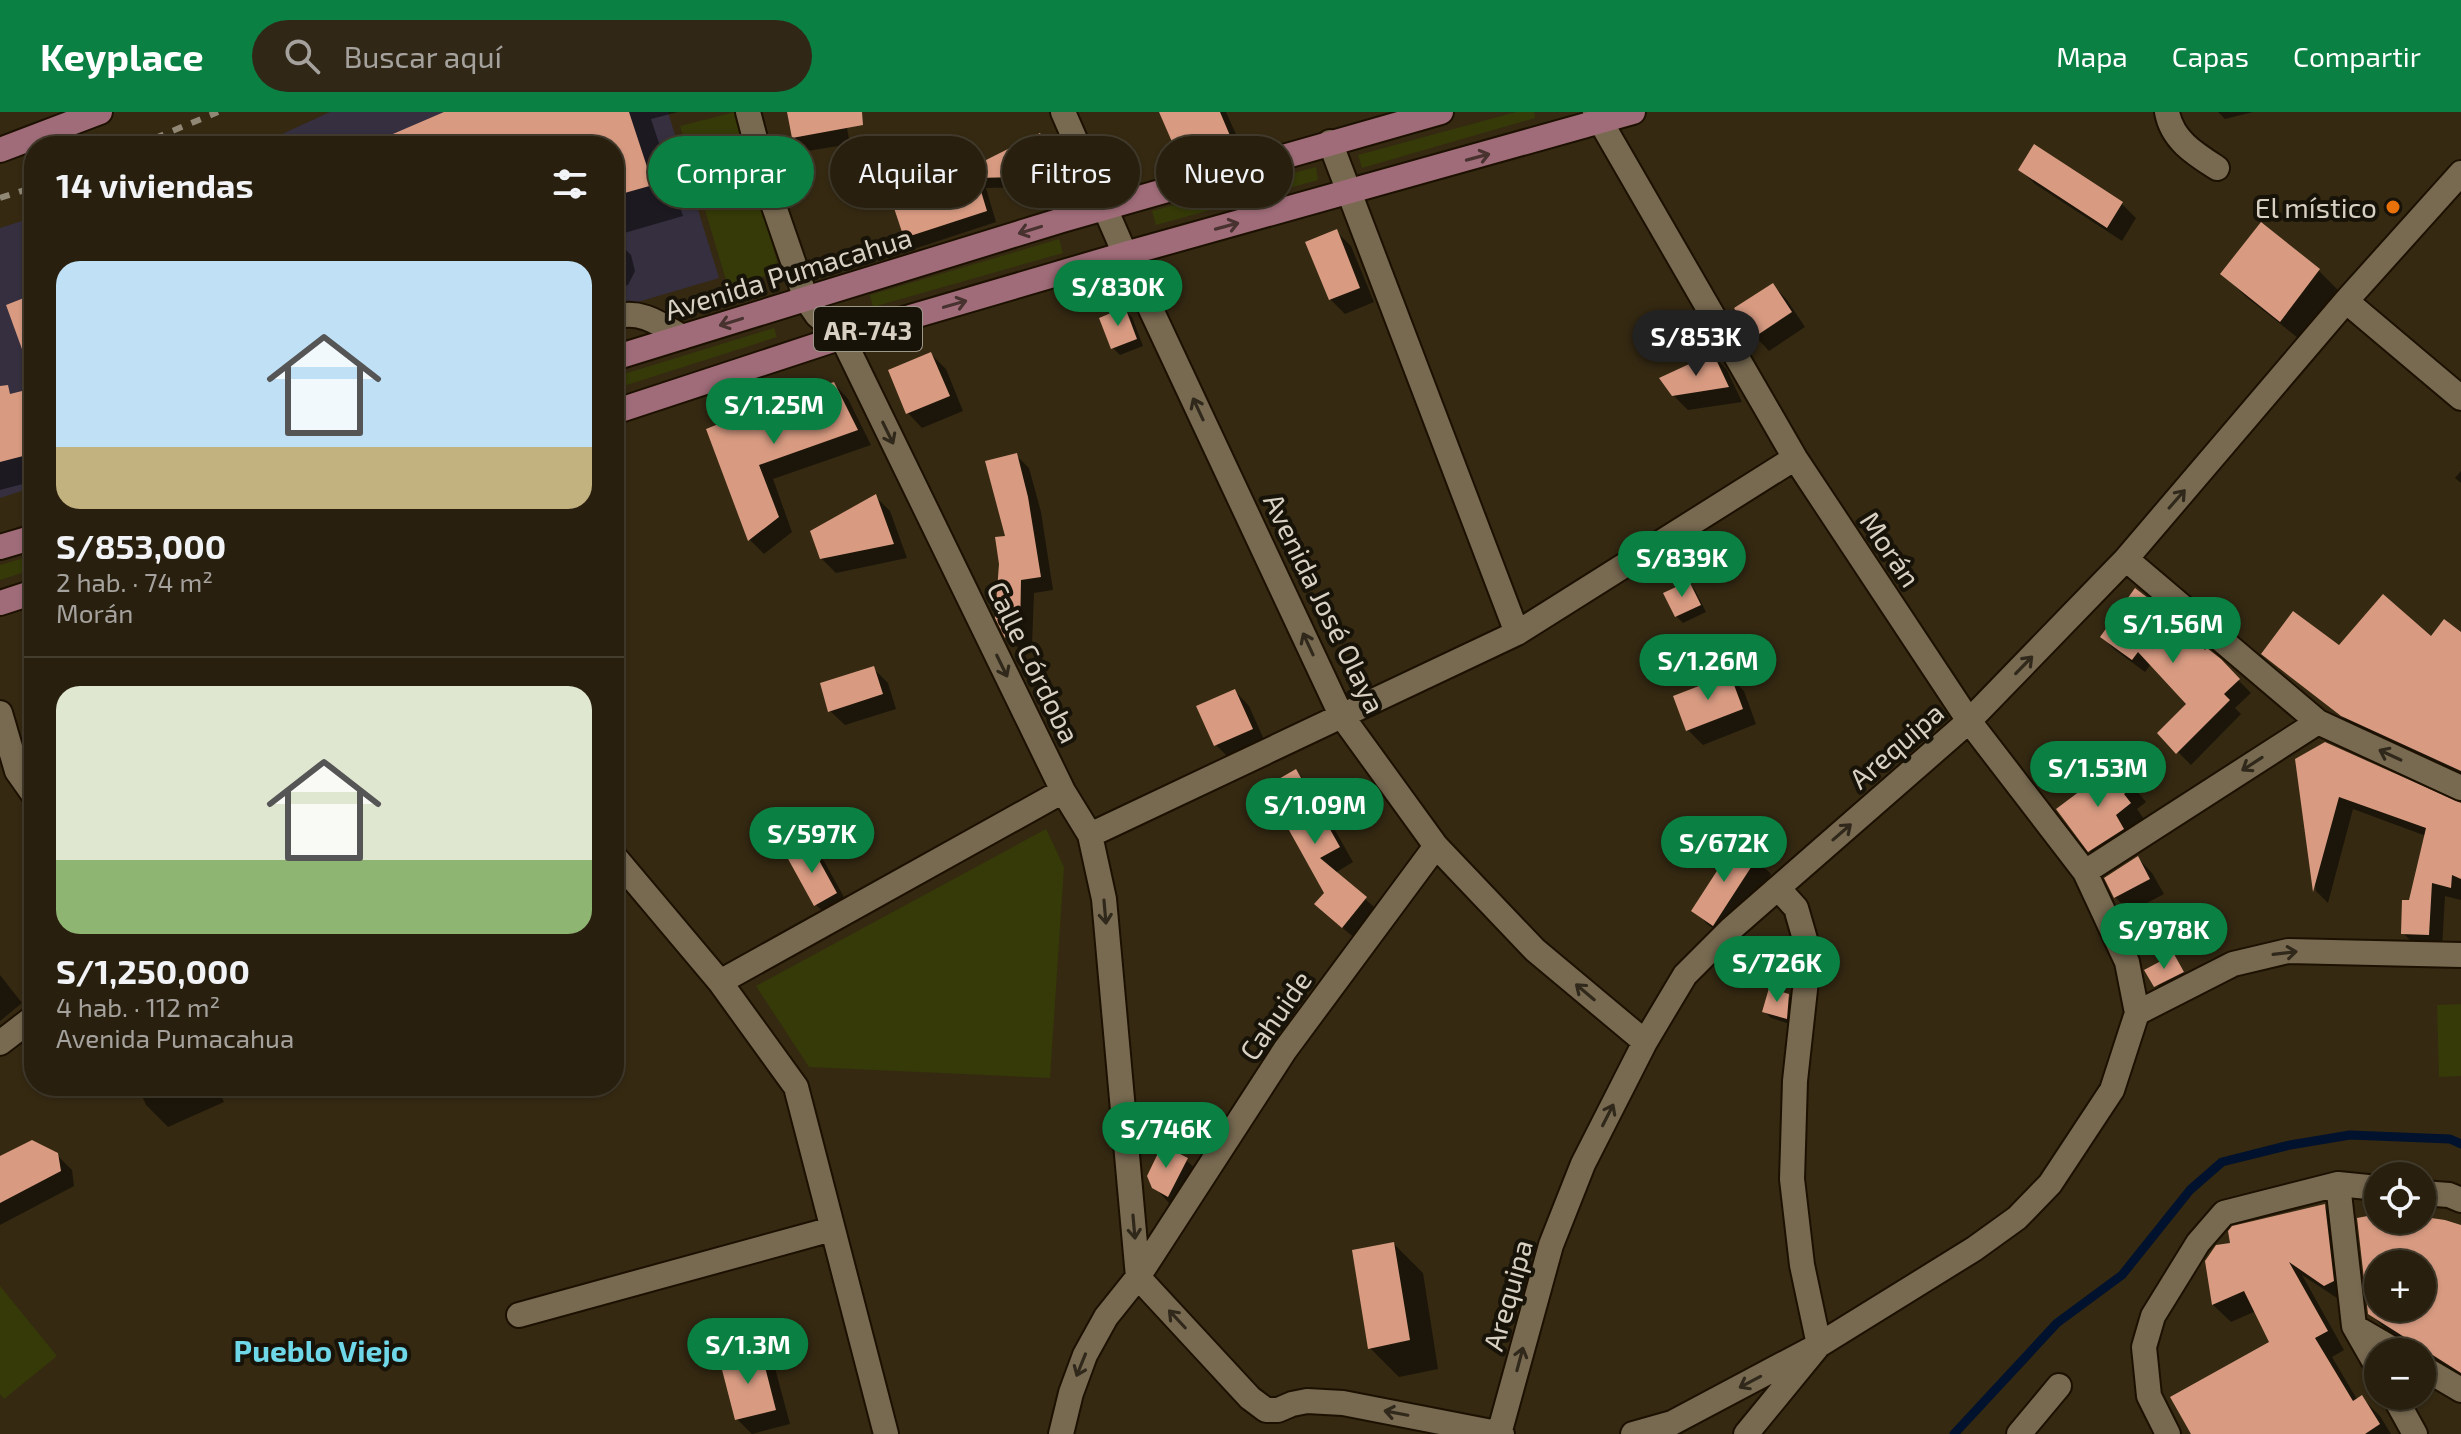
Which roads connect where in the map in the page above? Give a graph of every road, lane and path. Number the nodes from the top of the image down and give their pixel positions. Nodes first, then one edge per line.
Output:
1 (100, 112) edge
2 (748, 112) edge
3 (1063, 112) edge
4 (1441, 112) edge
5 (1633, 112) edge
6 (2167, 112) edge
7 (1598, 117) edge
8 (37, 136) edge
9 (1074, 136) edge
10 (24, 141) edge
11 (1330, 142) junction
12 (0, 150) edge
13 (2217, 168) dead end
14 (2461, 173) edge
15 (1348, 192) junction
16 (1140, 198) edge
17 (1105, 208) joint
18 (1125, 254) junction
19 (806, 299) junction
20 (2346, 301) junction
21 (624, 315) edge
22 (682, 337) junction
23 (842, 337) junction
24 (624, 355) edge
25 (2461, 398) edge
26 (624, 409) edge
27 (1795, 458) junction
28 (24, 540) edge
29 (0, 547) edge
30 (2126, 559) junction
31 (24, 595) edge
32 (0, 603) edge
33 (1517, 633) junction
34 (0, 713) edge
35 (1341, 715) junction
36 (1969, 721) junction
37 (2318, 722) junction
38 (24, 781) edge
39 (2461, 788) edge
40 (1063, 791) junction
41 (1090, 835) junction
42 (1436, 846) junction
43 (624, 868) edge
44 (2085, 872) junction
45 (1778, 888) junction
46 (2461, 955) edge
47 (720, 982) junction
48 (2137, 1013) junction
49 (24, 1025) edge
50 (1645, 1042) junction
51 (0, 1043) edge
52 (2338, 1184) junction
53 (2364, 1187) edge
54 (2436, 1194) edge
55 (2461, 1200) edge
56 (832, 1229) junction
57 (1138, 1277) junction
58 (519, 1315) dead end
59 (2354, 1326) junction
60 (2374, 1338) edge
61 (2364, 1344) edge
62 (1819, 1345) junction
63 (2436, 1375) edge
64 (2059, 1386) dead end
65 (2461, 1390) edge
66 (2402, 1410) edge
67 (886, 1434) edge
68 (1061, 1434) edge
69 (1500, 1434) edge
70 (1633, 1434) edge
71 (1746, 1434) edge
72 (2019, 1434) edge
73 (2168, 1434) edge
74 (2415, 1434) edge

1 - 8 main road
2 - 19 street, Calle Córdoba
3 - 9 street, Avenida José Olaya
4 - 11 main road, Avenida Pumacahua / AR-743
5 - 7 main road, AR-743
6 - 13 street
15 -> 7 main road, AR-743
7 - 27 street, Morán
10 - 12 main road
11 - 15 street
11 - 16 main road, Avenida Pumacahua / AR-743
14 - 20 street, Arequipa
18 -> 15 main road, AR-743
15 - 33 street
17 - 18 street, Avenida José Olaya
17 -> 19 main road, Avenida Pumacahua / AR-743
23 -> 18 main road, AR-743
35 -> 18 street, Avenida José Olaya
19 -> 22 main road, Avenida Pumacahua / AR-743
19 - 23 street, Calle Córdoba
20 - 25 street
30 -> 20 street, Arequipa
21 - 22 street
22 - 24 main road, Avenida Pumacahua / AR-743
23 - 26 main road, AR-743
23 -> 40 street, Calle Córdoba
27 - 33 street
27 - 36 street, Morán
28 - 29 main road
36 -> 30 street, Arequipa
30 - 37 street
31 - 32 main road
33 - 35 street
34 - 38 street
35 - 41 street
35 - 42 street, Avenida José Olaya
36 - 44 street, Morán
45 -> 36 street, Arequipa
39 -> 37 street
37 -> 44 street
40 - 41 street, Calle Córdoba
40 - 47 street
41 -> 57 street, Calle Córdoba
50 -> 42 street, Avenida José Olaya
42 - 57 street, Cahuide
43 - 47 street
44 - 48 street, Morán
45 - 50 street, Arequipa
45 - 62 street
48 -> 46 street
47 - 56 street
48 - 62 street
49 - 51 street
69 -> 50 street, Arequipa
52 - 53 street
52 - 59 street
52 - 73 street
54 - 55 street
56 - 58 street
56 - 67 street
57 -> 68 street, Cahuide
69 -> 57 street
59 - 60 street
59 - 61 street
62 -> 70 street
62 - 71 street
63 - 65 street
64 - 72 street
66 - 74 street

